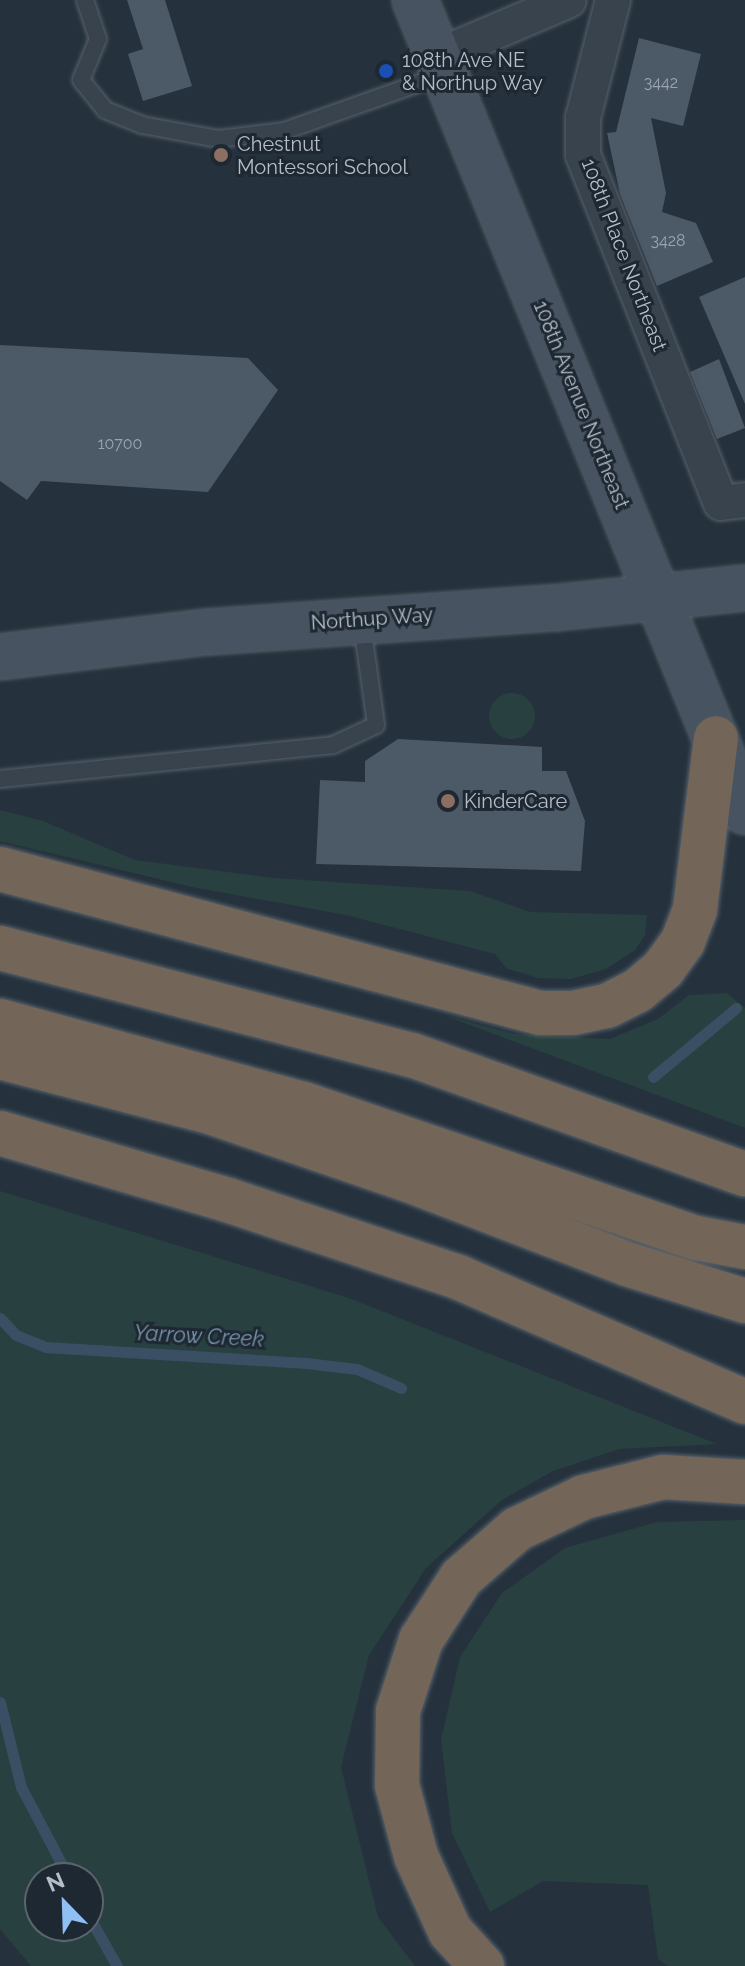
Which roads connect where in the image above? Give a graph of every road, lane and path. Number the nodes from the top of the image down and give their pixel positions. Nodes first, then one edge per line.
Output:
1 (85, 0) edge
2 (415, 0) edge
3 (569, 0) edge
4 (613, 0) edge
5 (442, 65) junction
6 (733, 502) edge
7 (745, 588) edge
8 (659, 597) junction
9 (361, 619) junction
10 (0, 657) edge
11 (716, 738) junction
12 (0, 779) edge
13 (745, 812) edge
14 (0, 869) edge
15 (0, 948) edge
16 (0, 1021) edge
17 (0, 1057) edge
18 (0, 1133) edge
19 (745, 1174) edge
20 (745, 1247) edge
21 (745, 1301) edge
22 (745, 1402) edge
23 (745, 1482) edge
24 (482, 1966) edge

1 - 5 lane
2 - 5 main road, 108th Avenue Northeast
3 - 5 street
4 - 6 street, 108th Place Northeast
5 - 8 main road, 108th Avenue Northeast
7 - 8 main road, Northup Way
8 - 9 main road, Northup Way
8 - 11 main road, 108th Avenue Northeast
9 - 10 main road, Northup Way
9 - 12 lane
11 - 13 main road, 108th Avenue Northeast
11 - 14 highway
15 - 19 highway
16 - 20 highway
17 - 21 highway
18 - 22 highway
23 - 24 highway

